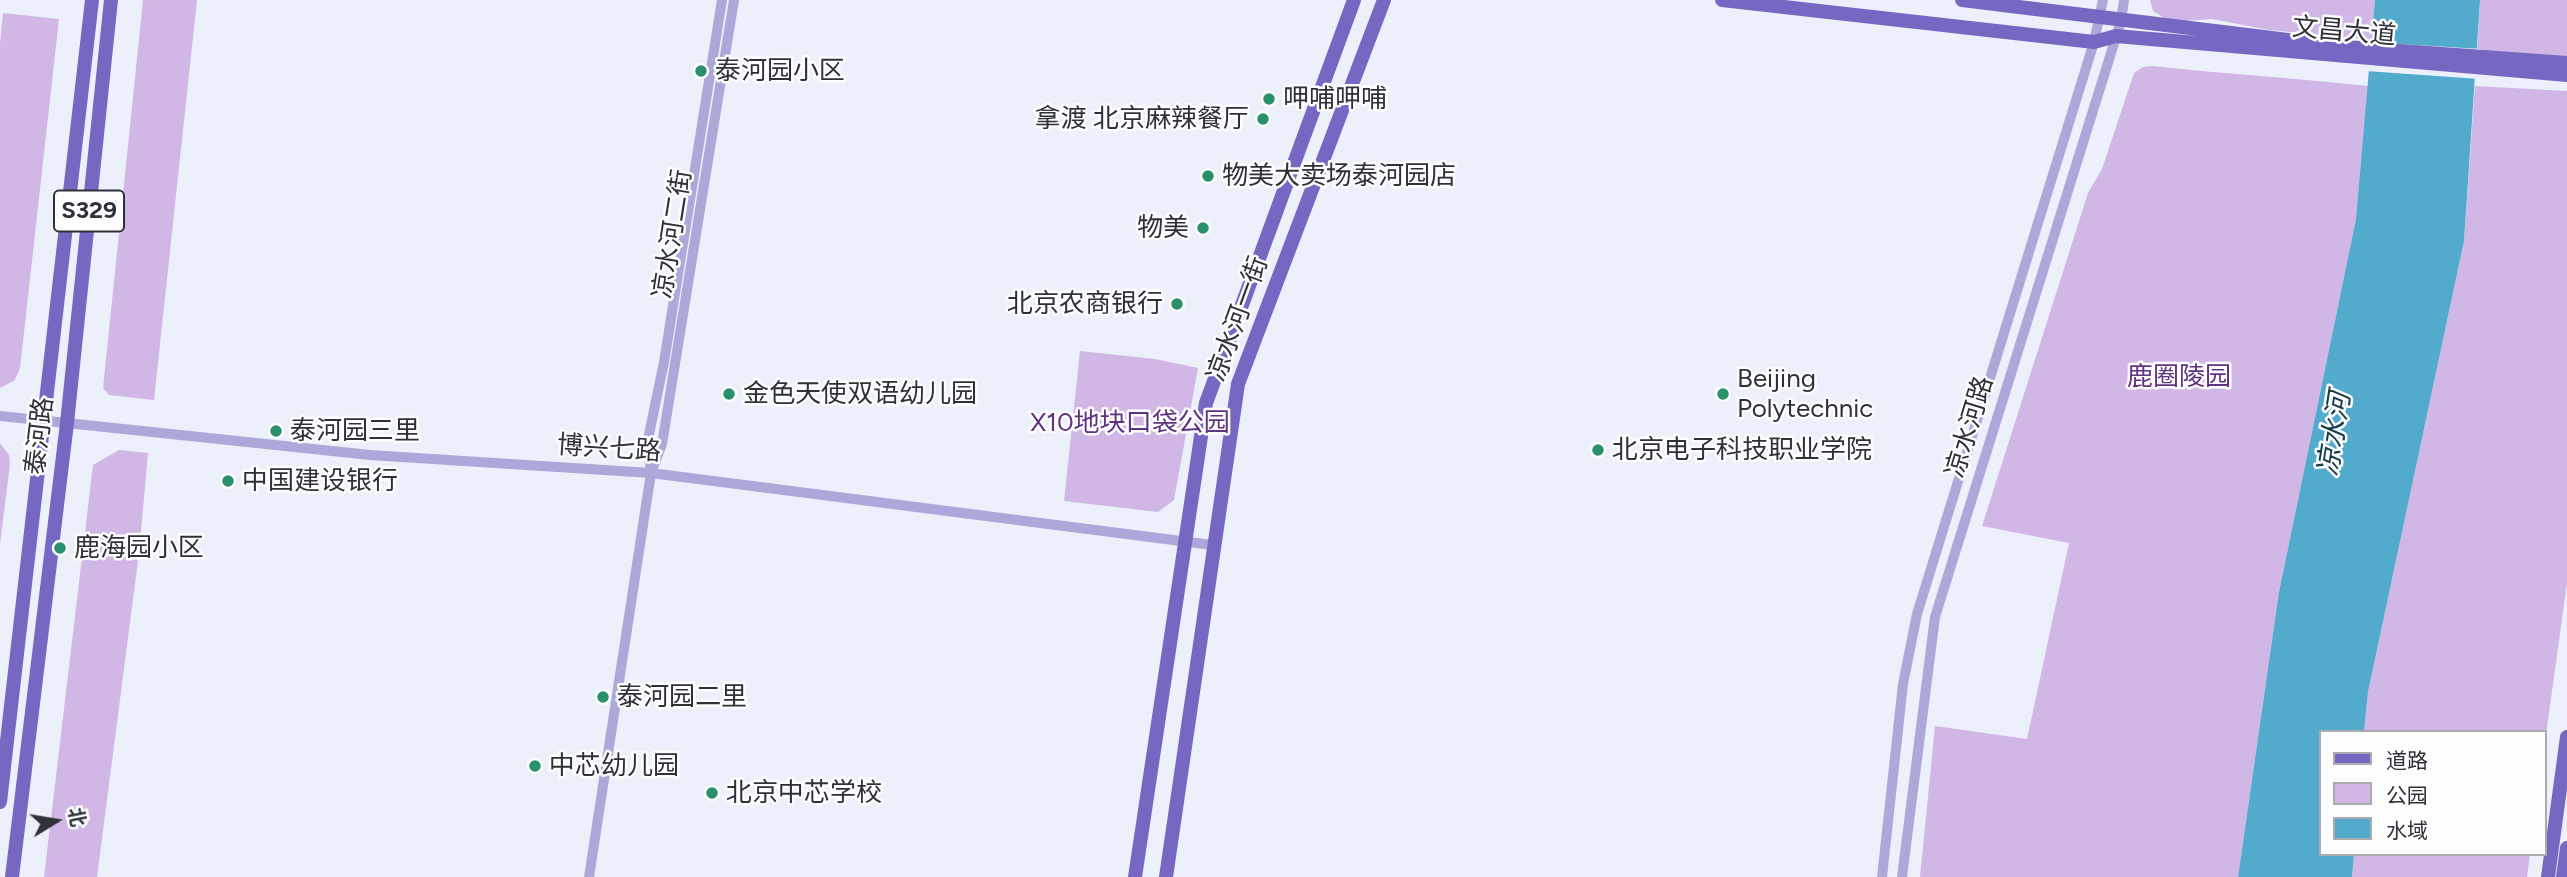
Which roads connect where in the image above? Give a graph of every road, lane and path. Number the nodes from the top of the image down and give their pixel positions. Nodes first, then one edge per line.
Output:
1 (92, 0) edge
2 (111, 0) edge
3 (722, 0) edge
4 (734, 0) edge
5 (1354, 0) edge
6 (1384, 0) edge
7 (1722, 0) edge
8 (1962, 0) edge
9 (2104, 0) edge
10 (2124, 0) edge
11 (2101, 17) junction
12 (2121, 21) junction
13 (2116, 36) junction
14 (2094, 42) junction
15 (2345, 52) junction
16 (2557, 66) edge
17 (2567, 75) edge
18 (0, 416) edge
19 (46, 421) junction
20 (67, 423) junction
21 (651, 474) junction
22 (1194, 484) junction
23 (1222, 491) junction
24 (1185, 541) junction
25 (1212, 545) junction
26 (2567, 737) edge
27 (0, 802) edge
28 (2567, 848) edge
29 (12, 877) edge
30 (589, 877) edge
31 (1135, 877) edge
32 (1166, 877) edge
33 (1882, 877) edge
34 (1902, 877) edge
35 (2548, 877) edge
36 (2563, 877) edge

1 - 19 main road, 泰河路 / S329
2 - 20 main road, 泰河路 / S329
3 - 21 street, 凉水河二街
4 - 21 street, 凉水河二街
5 - 22 main road, 凉水河一街
6 - 23 main road, 凉水河一街
7 - 14 main road
8 - 11 main road, 文昌大道
9 - 11 street, 凉水河路
10 - 12 street, 凉水河路
11 - 12 main road, 文昌大道
11 - 14 street, 凉水河路
12 - 13 street, 凉水河路
12 - 15 main road, 文昌大道
13 - 14 main road
13 - 15 main road, 文昌大道
13 - 34 street, 凉水河路
14 - 33 street, 凉水河路
15 - 16 main road, 文昌大道
16 - 17 main road, 文昌大道
18 - 19 street, 博兴七路
19 - 20 street, 博兴七路
19 - 27 main road, 泰河路 / S329
20 - 21 street, 博兴七路
20 - 29 main road, 泰河路 / S329
21 - 24 street, 博兴七路
21 - 30 street, 凉水河二街
22 - 23 main road
22 - 24 main road, 凉水河一街
23 - 25 main road, 凉水河一街
24 - 25 street, 博兴七路
24 - 31 main road, 凉水河一街
25 - 32 main road, 凉水河一街
26 - 35 main road
28 - 36 main road

